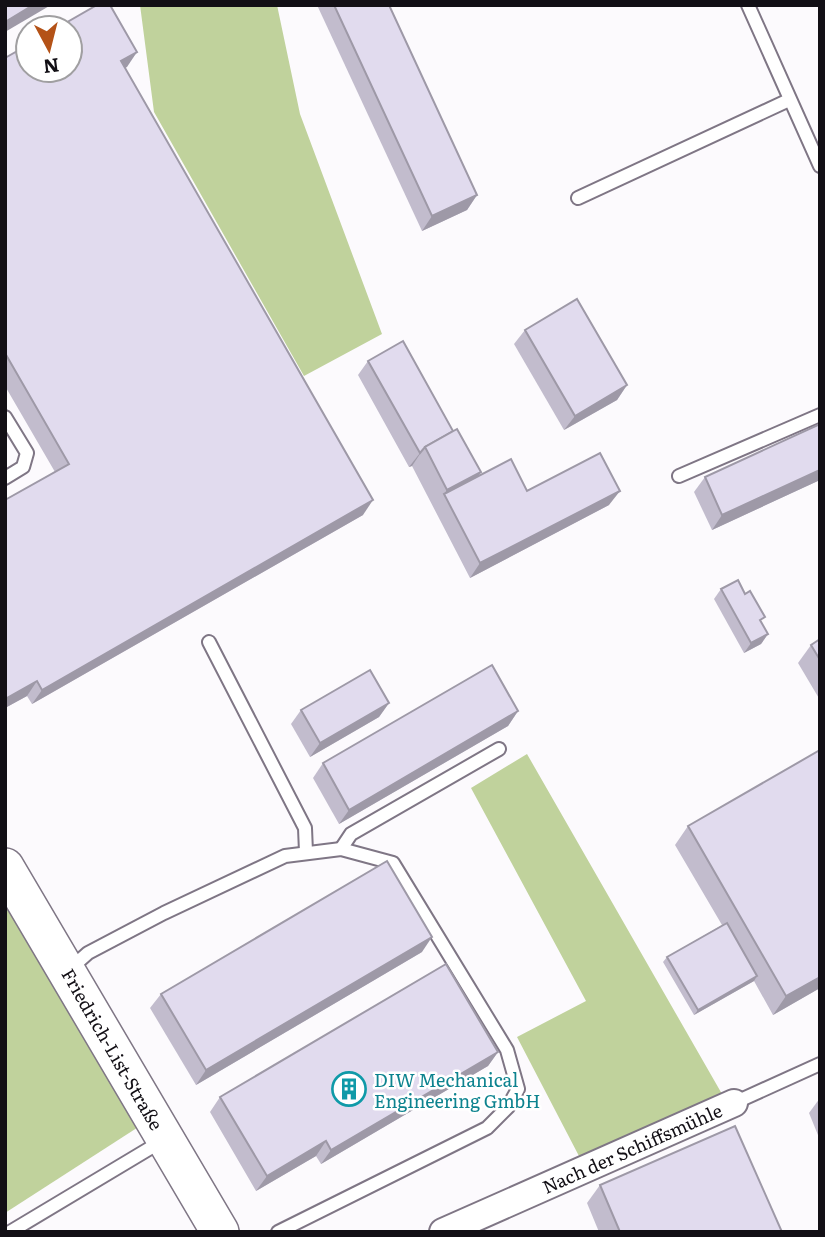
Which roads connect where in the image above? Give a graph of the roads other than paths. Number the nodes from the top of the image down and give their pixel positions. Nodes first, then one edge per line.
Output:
1 (748, 5) edge
2 (789, 100) junction
3 (820, 166) edge
4 (579, 198) dead end
5 (820, 415) edge
6 (5, 417) edge
7 (679, 476) dead end
8 (5, 478) edge
9 (209, 642) dead end
10 (499, 748) dead end
11 (341, 849) junction
12 (306, 852) junction
13 (5, 867) edge
14 (67, 971) junction
15 (820, 1064) edge
16 (734, 1102) joint
17 (165, 1139) junction
18 (10, 1232) edge
19 (220, 1232) edge
20 (278, 1232) edge
21 (443, 1232) edge

1 - 2 lane
2 - 3 lane
2 - 4 lane
5 - 7 lane
6 - 8 lane
9 - 12 lane
10 - 11 lane
11 - 12 lane
11 - 20 lane
12 - 14 lane
13 - 14 street, Friedrich-List-Straße
14 - 17 street, Friedrich-List-Straße
15 - 16 lane, Nach der Schiffsmühle
16 - 21 street, Nach der Schiffsmühle
17 - 18 lane
17 - 19 street, Friedrich-List-Straße

